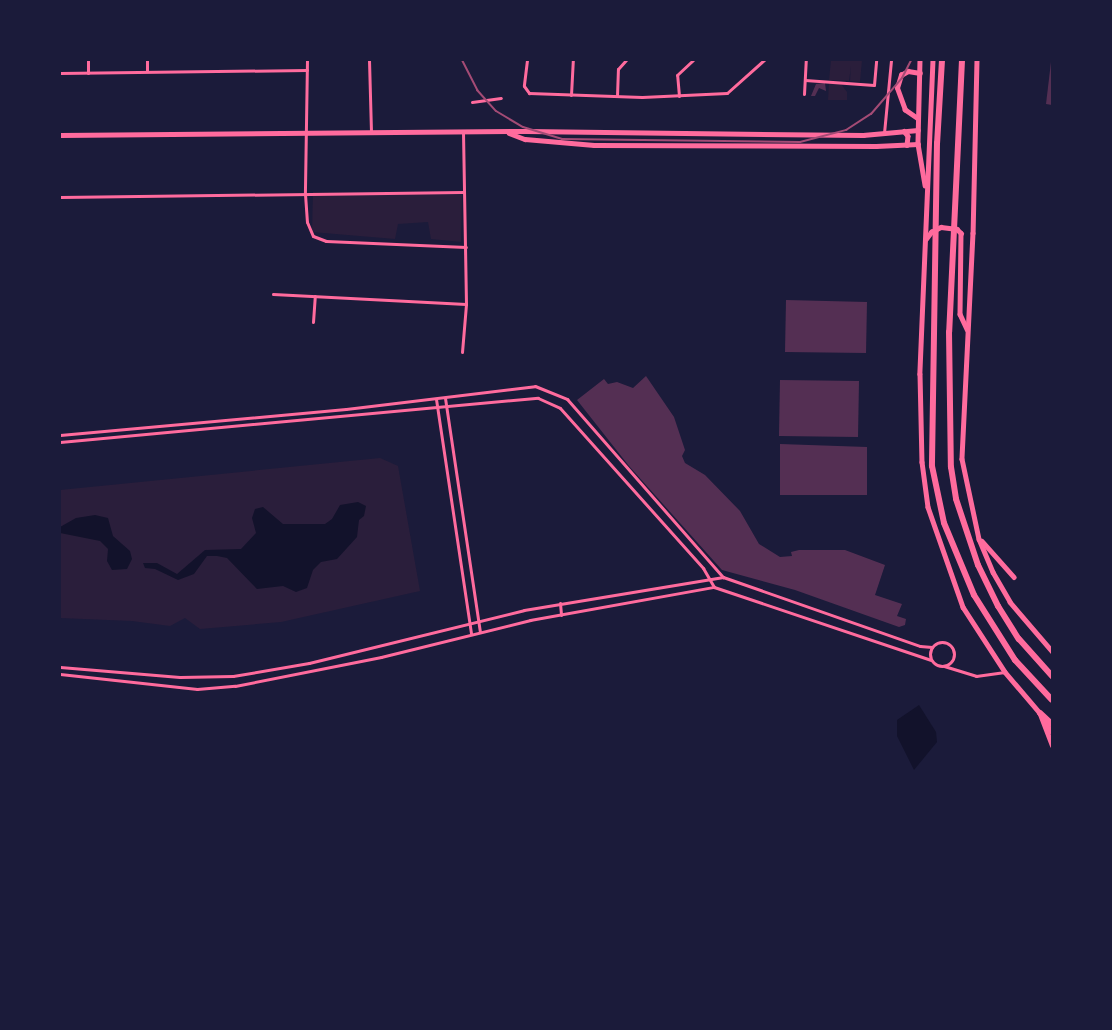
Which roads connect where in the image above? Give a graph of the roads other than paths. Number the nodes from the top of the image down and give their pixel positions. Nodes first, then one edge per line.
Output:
1 (88, 60) edge
2 (147, 60) edge
3 (307, 60) edge
4 (369, 60) edge
5 (527, 60) edge
6 (573, 60) edge
7 (626, 60) edge
8 (693, 60) edge
9 (764, 60) edge
10 (806, 60) edge
11 (876, 60) edge
12 (890, 60) edge
13 (920, 60) edge
14 (933, 60) edge
15 (942, 60) edge
16 (962, 60) edge
17 (977, 60) edge
18 (307, 70) junction
19 (148, 71) junction
20 (60, 73) edge
21 (88, 73) junction
22 (920, 73) junction
23 (805, 80) junction
24 (804, 94) dead end
25 (571, 95) junction
26 (618, 96) junction
27 (679, 96) junction
28 (501, 98) dead end
29 (472, 102) dead end
30 (918, 119) junction
31 (902, 130) junction
32 (918, 130) junction
33 (508, 132) junction
34 (306, 133) junction
35 (371, 133) junction
36 (463, 133) junction
37 (884, 133) junction
38 (60, 135) edge
39 (907, 144) junction
40 (918, 144) junction
41 (927, 189) junction
42 (464, 192) junction
43 (306, 194) junction
44 (60, 197) edge
45 (925, 243) junction
46 (466, 247) junction
47 (273, 294) dead end
48 (315, 296) junction
49 (466, 304) junction
50 (313, 322) dead end
51 (969, 331) junction
52 (462, 352) dead end
53 (446, 398) junction
54 (436, 399) junction
55 (446, 408) junction
56 (346, 409) junction
57 (437, 409) junction
58 (347, 418) junction
59 (197, 424) junction
60 (198, 432) junction
61 (60, 434) edge
62 (60, 442) edge
63 (979, 539) junction
64 (723, 577) junction
65 (1014, 578) dead end
66 (709, 580) junction
67 (714, 587) junction
68 (560, 603) junction
69 (561, 615) junction
70 (478, 620) junction
71 (469, 622) junction
72 (480, 631) junction
73 (471, 633) junction
74 (932, 647) junction
75 (1052, 651) edge
76 (931, 660) junction
77 (943, 666) junction
78 (60, 667) edge
79 (140, 672) junction
80 (1005, 672) junction
81 (60, 674) edge
82 (1052, 676) edge
83 (139, 681) junction
84 (1052, 700) edge
85 (1040, 714) junction
86 (1052, 724) edge
87 (1052, 732) edge
88 (1052, 745) edge

1 - 21 street
2 - 19 street
3 - 18 street
4 - 35 street
5 - 25 street
6 - 25 street
7 - 26 street
8 - 27 street
9 - 27 street
10 - 23 street
11 - 23 street
12 - 37 street
13 - 22 main road
14 - 41 main road
15 - 84 highway
16 - 82 highway
17 - 51 main road
18 - 19 street
18 - 34 street
19 - 21 street
20 - 21 street
22 - 30 main road
22 - 30 main road
23 - 24 street
25 - 26 street
26 - 27 street
28 - 29 street
30 - 32 main road
31 - 32 main road
31 - 37 main road
31 - 39 main road
32 - 40 main road
33 - 36 main road
33 - 37 main road
33 - 39 main road
34 - 35 main road
34 - 38 main road
34 - 43 street
35 - 36 main road
36 - 42 street
39 - 40 main road
40 - 41 main road
41 - 45 main road
42 - 43 street
42 - 46 street
43 - 44 street
43 - 46 street
45 - 51 main road
45 - 80 main road
46 - 49 street
47 - 48 street
48 - 49 street
48 - 50 street
49 - 52 street
51 - 63 main road
53 - 54 street
53 - 55 street
53 - 64 street
54 - 56 street
54 - 57 street
55 - 57 street
55 - 66 street
55 - 70 street
56 - 58 street
56 - 59 street
57 - 58 street
57 - 71 street
58 - 60 street
59 - 60 street
59 - 61 street
60 - 62 street
63 - 65 main road
63 - 75 main road
64 - 66 street
64 - 74 street
66 - 67 street
66 - 68 street
67 - 69 street
67 - 76 street
68 - 69 street
68 - 70 street
69 - 72 street
70 - 71 street
70 - 72 street
71 - 73 street
71 - 79 street
72 - 73 street
73 - 83 street
74 - 76 street
74 - 77 street
76 - 77 street
77 - 80 street
78 - 79 street
79 - 83 street
80 - 85 main road
81 - 83 street
85 - 86 highway
85 - 87 main road
85 - 88 main road

